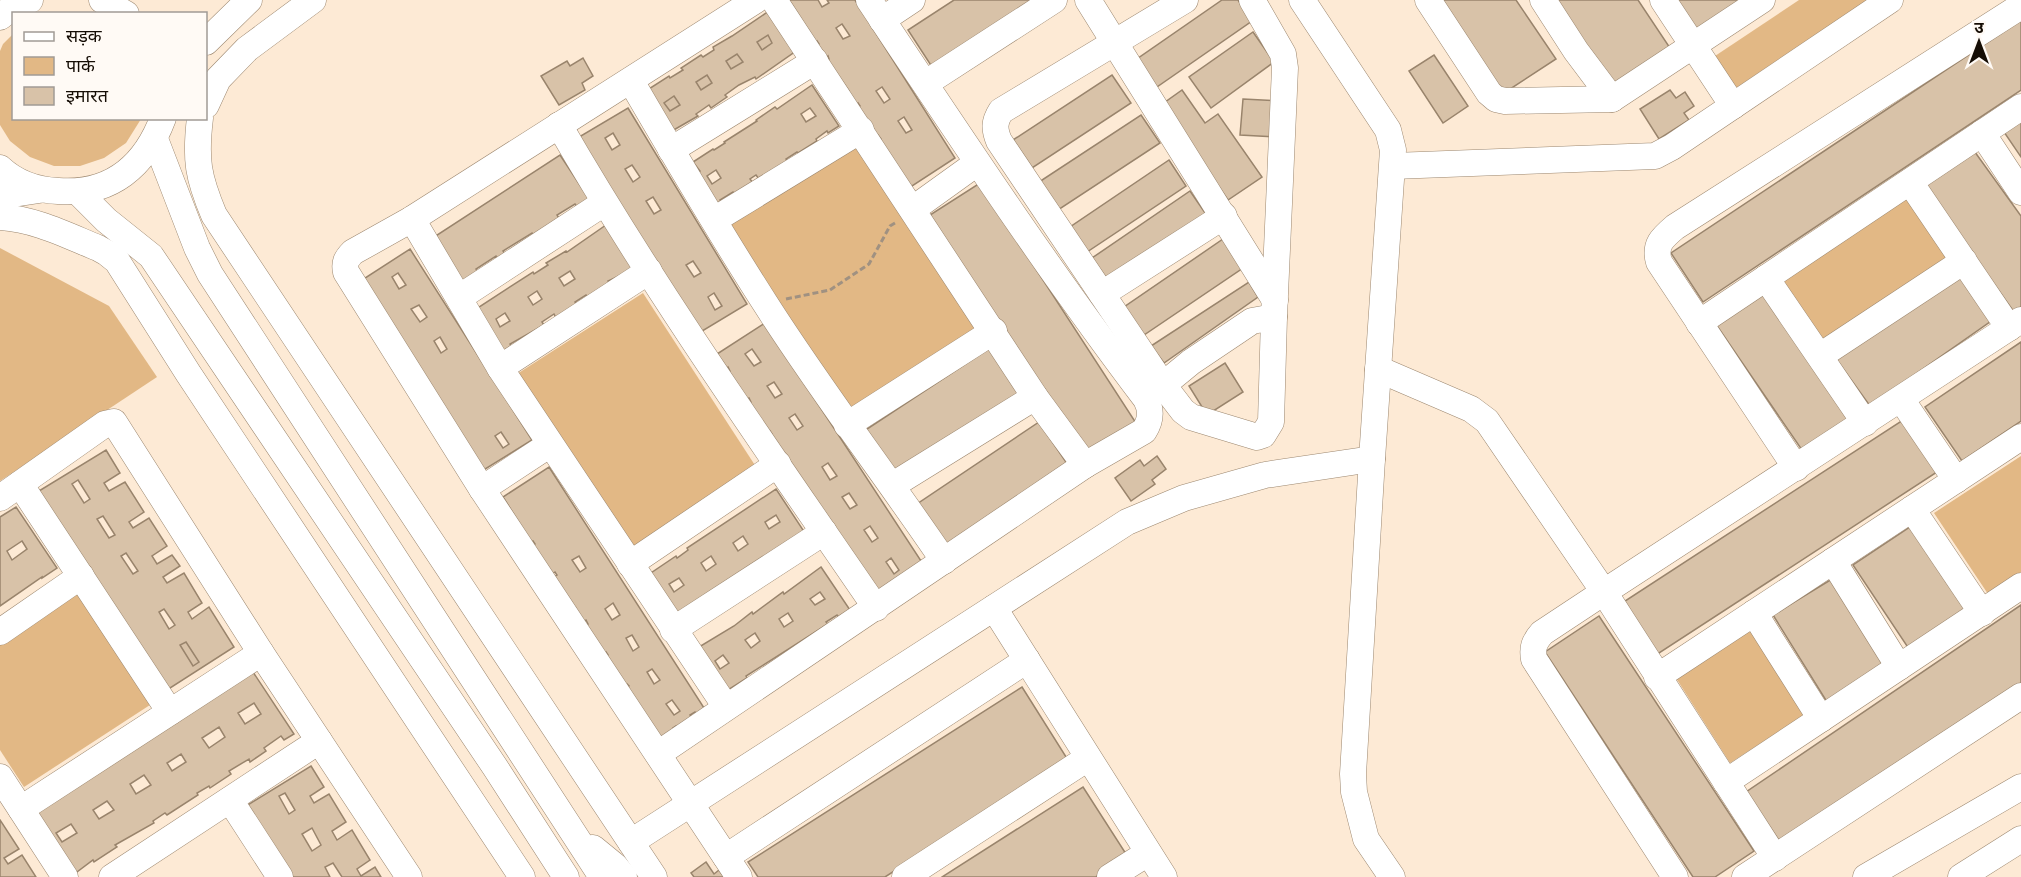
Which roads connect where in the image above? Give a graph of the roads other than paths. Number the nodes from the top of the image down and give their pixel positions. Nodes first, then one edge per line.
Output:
1 (30, 0) edge
2 (249, 0) edge
3 (313, 0) edge
4 (756, 0) edge
5 (774, 0) edge
6 (912, 0) edge
7 (1054, 0) edge
8 (1088, 0) edge
9 (1185, 0) edge
10 (1252, 0) edge
11 (1302, 0) edge
12 (1428, 0) edge
13 (1543, 0) edge
14 (1663, 0) edge
15 (1761, 0) edge
16 (1890, 0) edge
17 (2021, 6) edge
18 (876, 10) edge
19 (0, 18) edge
20 (207, 41) edge
21 (1113, 43) junction
22 (1694, 45) junction
23 (815, 62) junction
24 (631, 81) junction
25 (926, 83) junction
26 (1612, 99) junction
27 (207, 103) edge
28 (1733, 106) junction
29 (2021, 107) edge
30 (200, 120) edge
31 (559, 125) junction
32 (159, 129) edge
33 (861, 130) junction
34 (1982, 134) junction
35 (671, 150) junction
36 (977, 163) junction
37 (1393, 166) junction
38 (0, 168) edge
39 (1910, 182) junction
40 (39, 190) junction
41 (2021, 192) edge
42 (80, 193) junction
43 (0, 196) edge
44 (604, 203) junction
45 (913, 209) junction
46 (1224, 216) junction
47 (0, 217) edge
48 (412, 219) junction
49 (714, 220) junction
50 (1964, 261) junction
51 (649, 271) junction
52 (210, 274) junction
53 (1766, 278) junction
54 (261, 286) junction
55 (1102, 294) junction
56 (460, 297) junction
57 (1275, 309) junction
58 (1700, 323) junction
59 (2015, 324) edge
60 (994, 332) junction
61 (217, 354) junction
62 (1820, 356) junction
63 (500, 368) junction
64 (1378, 369) junction
65 (188, 373) junction
66 (1163, 385) junction
67 (1035, 397) junction
68 (1901, 399) junction
69 (1865, 423) junction
70 (847, 425) junction
71 (2021, 437) edge
72 (549, 445) junction
73 (1372, 459) junction
74 (778, 464) junction
75 (1085, 465) junction
76 (1796, 468) junction
77 (1956, 480) junction
78 (892, 485) junction
79 (482, 489) junction
80 (10, 491) edge
81 (1912, 509) junction
82 (824, 532) junction
83 (944, 561) junction
84 (1833, 561) junction
85 (630, 564) junction
86 (81, 576) junction
87 (2021, 586) edge
88 (1604, 592) junction
89 (876, 608) junction
90 (994, 608) junction
91 (1754, 613) junction
92 (1982, 613) junction
93 (673, 630) junction
94 (0, 632) edge
95 (261, 653) junction
96 (1027, 660) junction
97 (1899, 667) junction
98 (1657, 677) junction
99 (2018, 701) edge
100 (726, 706) junction
101 (170, 712) junction
102 (1821, 719) junction
103 (319, 741) junction
104 (658, 754) junction
105 (1088, 758) junction
106 (0, 777) edge
107 (1726, 782) junction
108 (2021, 787) edge
109 (230, 800) junction
110 (692, 803) junction
111 (21, 809) junction
112 (574, 833) junction
113 (2021, 839) edge
114 (631, 842) junction
115 (1148, 853) junction
116 (1775, 858) junction
117 (733, 867) edge
118 (65, 877) edge
119 (112, 877) edge
120 (280, 877) edge
121 (409, 877) edge
122 (522, 877) edge
123 (566, 877) edge
124 (602, 877) edge
125 (624, 877) edge
126 (654, 877) edge
127 (905, 877) edge
128 (1110, 877) edge
129 (1164, 877) edge
130 (1392, 877) edge
131 (1675, 877) edge
132 (1745, 877) edge
133 (1866, 877) edge
134 (1962, 877) edge

1 - 19 street
2 - 20 street
3 - 27 street
4 - 24 street
5 - 23 street
6 - 18 street
7 - 25 street
8 - 21 street
9 - 21 street
10 - 57 street
11 - 37 street
12 - 26 street
13 - 26 street
14 - 22 street
15 - 22 street
16 - 28 street
17 - 58 street
18 - 25 street
21 - 46 street
21 - 55 street
22 - 26 street
22 - 28 street
23 - 33 street
23 - 35 street
24 - 31 street
24 - 35 street
25 - 36 street
28 - 37 street
29 - 34 street
30 - 54 street
31 - 44 street
31 - 48 street
32 - 42 street
32 - 52 street
33 - 45 street
33 - 49 street
34 - 39 street
34 - 41 street
35 - 49 street
36 - 45 street
36 - 75 street
37 - 64 street
38 - 40 street
39 - 50 street
39 - 53 street
40 - 42 street
40 - 43 street
42 - 61 street
44 - 51 street
44 - 56 street
45 - 60 street
46 - 55 street
46 - 57 street
47 - 65 street
48 - 56 street
48 - 79 street
49 - 70 street
50 - 59 street
50 - 62 street
51 - 63 street
51 - 74 street
52 - 54 street
52 - 112 street
53 - 58 street
53 - 62 street
54 - 114 street
55 - 66 street
56 - 63 street
57 - 66 street
57 - 66 street
58 - 76 street
59 - 68 street
60 - 67 street
60 - 70 street
61 - 65 street
61 - 123 street
62 - 69 street
63 - 72 street
64 - 73 street
64 - 88 street
65 - 122 street
67 - 75 street
67 - 78 street
68 - 69 street
68 - 77 street
69 - 76 street
70 - 78 street
71 - 77 street
72 - 79 street
72 - 85 street
73 - 90 street
73 - 130 street
74 - 82 street
74 - 85 street
75 - 83 street
76 - 88 street
77 - 81 street
78 - 83 street
79 - 104 street
80 - 86 street
80 - 95 street
81 - 84 street
81 - 92 street
82 - 89 street
82 - 93 street
83 - 89 street
84 - 91 street
84 - 97 street
85 - 93 street
86 - 94 street
86 - 101 street
87 - 92 street
88 - 98 street
88 - 131 street
89 - 100 street
90 - 96 street
90 - 110 street
91 - 98 street
91 - 102 street
92 - 97 street
93 - 100 street
95 - 101 street
95 - 103 street
96 - 105 street
96 - 117 street
97 - 102 street
98 - 107 street
99 - 116 street
100 - 104 street
101 - 111 street
102 - 107 street
103 - 109 street
103 - 121 street
104 - 110 street
105 - 115 street
105 - 127 street
106 - 111 street
107 - 116 street
108 - 133 street
109 - 119 street
109 - 120 street
110 - 114 street
110 - 117 street
111 - 118 street
112 - 124 street
112 - 125 street
113 - 134 street
114 - 126 street
115 - 128 street
115 - 129 street
116 - 132 street

